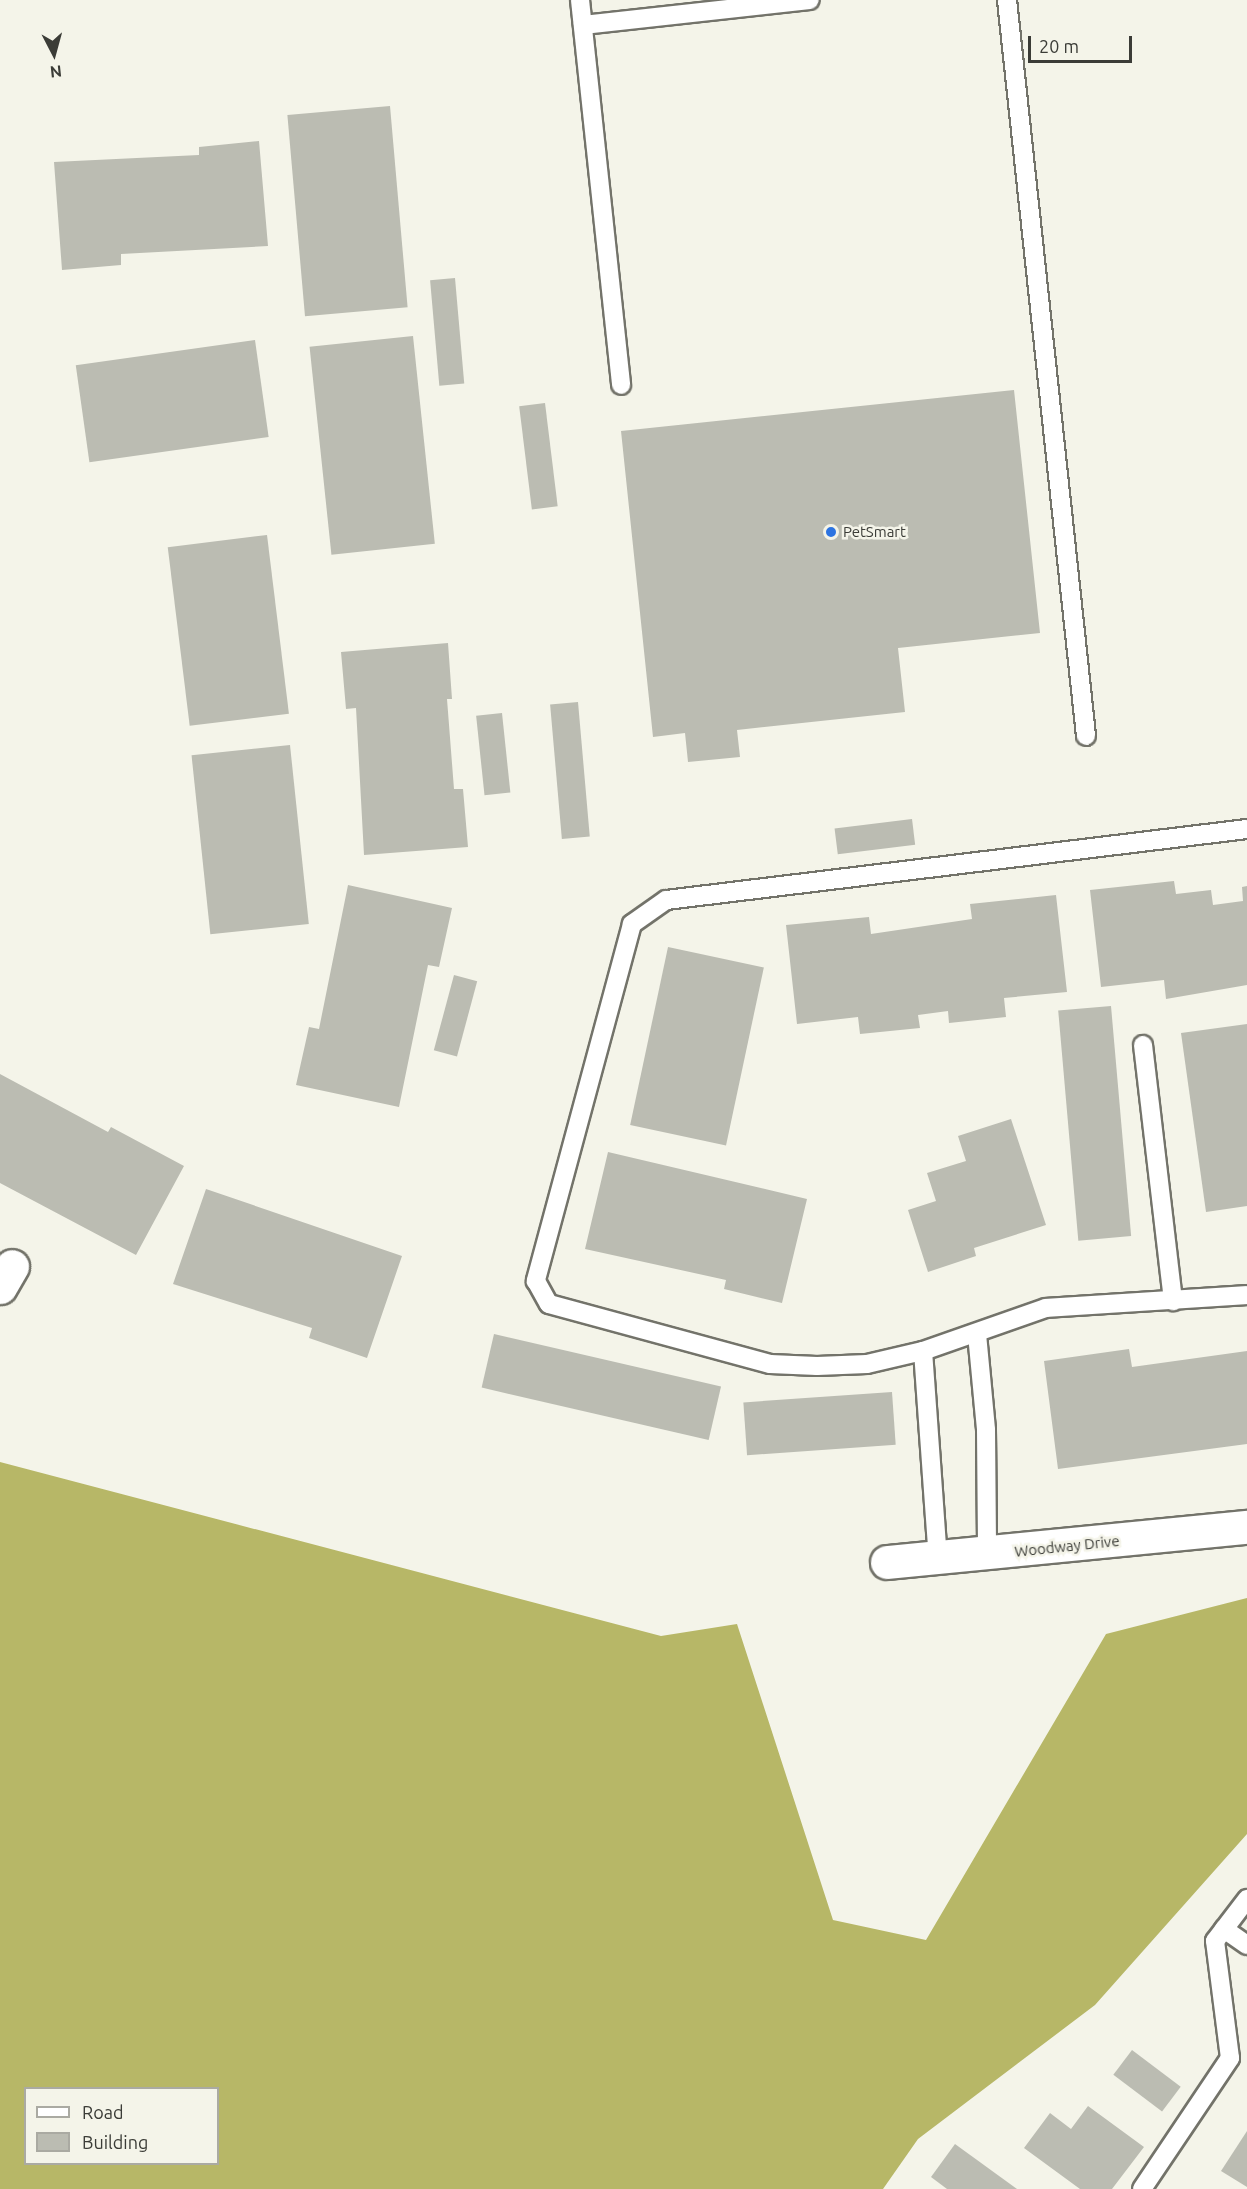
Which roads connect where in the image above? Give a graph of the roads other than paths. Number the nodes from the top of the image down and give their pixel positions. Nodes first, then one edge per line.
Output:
1 (580, 0) edge
2 (810, 0) edge
3 (1007, 0) edge
4 (583, 25) junction
5 (621, 385) dead end
6 (1086, 736) dead end
7 (1247, 830) edge
8 (1143, 1045) dead end
9 (1247, 1295) edge
10 (1173, 1301) junction
11 (977, 1334) junction
12 (923, 1351) junction
13 (1247, 1527) edge
14 (987, 1554) junction
15 (938, 1558) junction
16 (887, 1563) dead end
17 (1247, 1899) edge
18 (1224, 1929) junction
19 (1247, 1945) edge
20 (1142, 2189) edge

1 - 4 lane
2 - 4 lane
3 - 6 lane
4 - 5 lane
7 - 12 lane
8 - 10 lane
9 - 10 lane
10 - 11 lane
11 - 12 lane
11 - 14 lane
12 - 15 lane
13 - 14 street, Woodway Drive
14 - 15 street, Woodway Drive
15 - 16 street, Woodway Drive
17 - 18 lane
18 - 19 lane
18 - 20 lane

